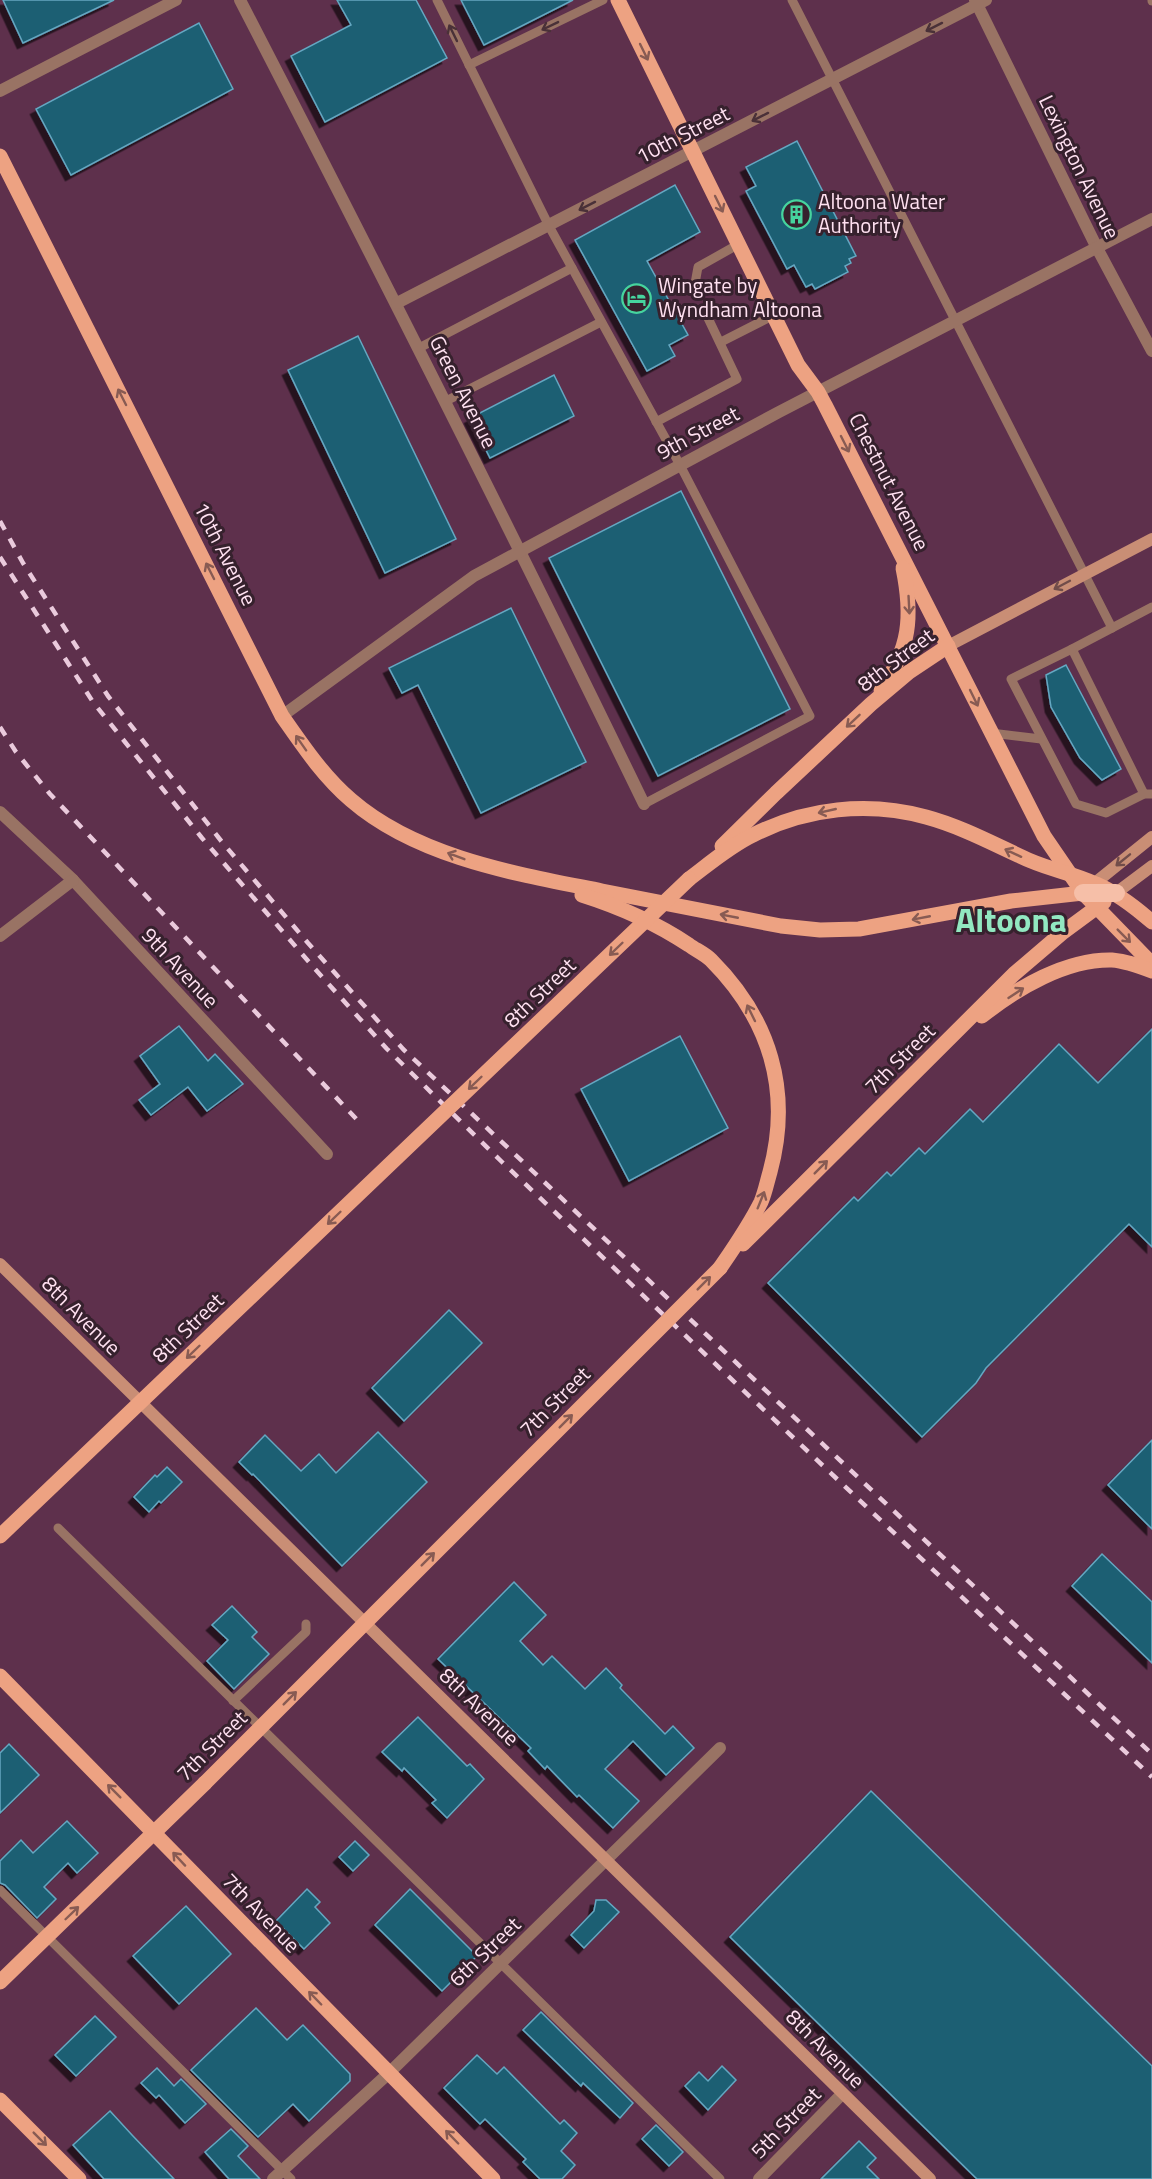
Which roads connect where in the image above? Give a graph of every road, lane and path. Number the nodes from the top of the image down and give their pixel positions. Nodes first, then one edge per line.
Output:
1 (176, 0) edge
2 (240, 0) edge
3 (437, 0) edge
4 (603, 0) edge
5 (618, 0) edge
6 (792, 0) edge
7 (979, 1) edge
8 (469, 65) junction
9 (832, 79) junction
10 (0, 91) edge
11 (693, 152) junction
12 (0, 156) edge
13 (1152, 219) edge
14 (549, 226) junction
15 (739, 244) junction
16 (1097, 248) junction
17 (572, 268) junction
18 (694, 288) dead end
19 (397, 303) junction
20 (774, 315) junction
21 (708, 318) dead end
22 (955, 321) junction
23 (602, 322) junction
24 (721, 342) junction
25 (419, 348) junction
26 (1152, 351) edge
27 (818, 392) junction
28 (446, 401) junction
29 (657, 422) junction
30 (680, 465) junction
31 (1152, 539) edge
32 (899, 547) junction
33 (521, 550) junction
34 (1084, 574) junction
35 (1152, 607) edge
36 (1112, 627) junction
37 (948, 646) junction
38 (1072, 649) junction
39 (871, 705) junction
40 (282, 716) junction
41 (991, 733) junction
42 (1041, 739) junction
43 (1148, 794) edge
44 (644, 804) joint
45 (0, 812) edge
46 (1152, 837) edge
47 (1152, 866) edge
48 (512, 873) junction
49 (1068, 873) junction
50 (689, 879) junction
51 (73, 880) junction
52 (1089, 888) junction
53 (1116, 893) junction
54 (1097, 907) junction
55 (1152, 922) edge
56 (0, 936) edge
57 (1152, 964) edge
58 (1152, 970) edge
59 (936, 1054) junction
60 (327, 1154) dead end
61 (0, 1264) edge
62 (720, 1268) junction
63 (58, 1528) dead end
64 (0, 1536) edge
65 (306, 1624) dead end
66 (0, 1676) edge
67 (233, 1701) junction
68 (720, 1748) dead end
69 (155, 1832) junction
70 (608, 1860) junction
71 (0, 1890) edge
72 (47, 1937) junction
73 (500, 1965) junction
74 (0, 1982) edge
75 (389, 2073) junction
76 (842, 2094) junction
77 (0, 2100) edge
78 (282, 2176) edge
79 (79, 2179) edge
80 (493, 2179) edge
81 (720, 2179) edge
82 (759, 2179) edge
83 (930, 2179) edge

1 - 10 street
2 - 19 street, Green Avenue
8 -> 3 lane
4 -> 8 lane
5 -> 11 main road, Chestnut Avenue
6 - 9 lane
7 -> 9 street, 10th Street
7 - 16 street, Lexington Avenue
8 - 14 lane
9 -> 11 street, 10th Street
9 - 22 lane
11 -> 14 street, 10th Street
11 -> 15 main road, Chestnut Avenue
40 -> 12 main road, 10th Avenue
13 - 16 street, 9th Street
14 - 17 lane
14 - 19 street, 10th Street
15 - 18 lane
15 - 20 main road, Chestnut Avenue
16 - 22 street, 9th Street
16 - 26 street, Lexington Avenue
17 - 23 lane
17 - 25 lane
19 - 25 street, Green Avenue
20 - 24 lane
20 - 27 main road, Chestnut Avenue
21 - 24 lane
22 - 27 street, 9th Street
22 - 34 lane
23 - 28 lane
23 - 29 lane
24 - 29 lane
25 - 28 street, Green Avenue
27 - 30 street, 9th Street
27 -> 32 main road, Chestnut Avenue
28 - 33 street, Green Avenue
29 - 30 lane
30 - 33 street, 9th Street
30 - 44 lane
31 - 34 street, 8th Street
32 - 37 main road, Chestnut Avenue
32 -> 39 main road
33 - 40 street, 9th Street
33 - 44 street, Green Avenue
34 - 36 lane
34 -> 37 street, 8th Street
35 - 36 lane
36 - 38 lane
37 - 39 main road, 8th Street
37 -> 41 main road, Chestnut Avenue
38 - 42 lane
38 - 43 lane
39 -> 50 main road, 8th Street
48 -> 40 main road, 10th Avenue
41 - 42 lane
41 - 49 main road, Chestnut Avenue
42 - 43 lane
45 - 51 street, 9th Avenue
46 -> 52 street
47 - 53 street, 7th Street
52 -> 48 main road
62 -> 48 main road
49 -> 50 main road
49 - 52 main road, Chestnut Avenue
50 -> 64 main road, 8th Street, bridge
51 - 56 street
51 - 60 street, 9th Avenue
52 - 53 highway
52 - 54 main road, Chestnut Avenue
53 - 54 main road, 7th Street
53 - 55 main road
54 -> 57 main road, Chestnut Avenue
54 - 59 main road, 7th Street
59 -> 58 main road
62 -> 59 main road, 7th Street
61 - 70 street, 8th Avenue
69 -> 62 main road, 7th Street, bridge
63 - 67 lane
65 - 67 lane
69 -> 66 main road, 7th Avenue
67 - 73 lane
68 - 70 street, 6th Street
72 -> 69 main road, 7th Street
75 -> 69 main road, 7th Avenue
70 - 73 street, 6th Street
70 - 76 street, 8th Avenue
71 - 72 lane
72 - 74 main road, 7th Street
72 - 78 lane
73 - 75 street, 6th Street
73 - 81 lane
75 - 78 street, 6th Street
80 -> 75 main road, 7th Avenue
76 - 82 street, 5th Street
76 - 83 street, 8th Avenue
77 -> 79 main road

